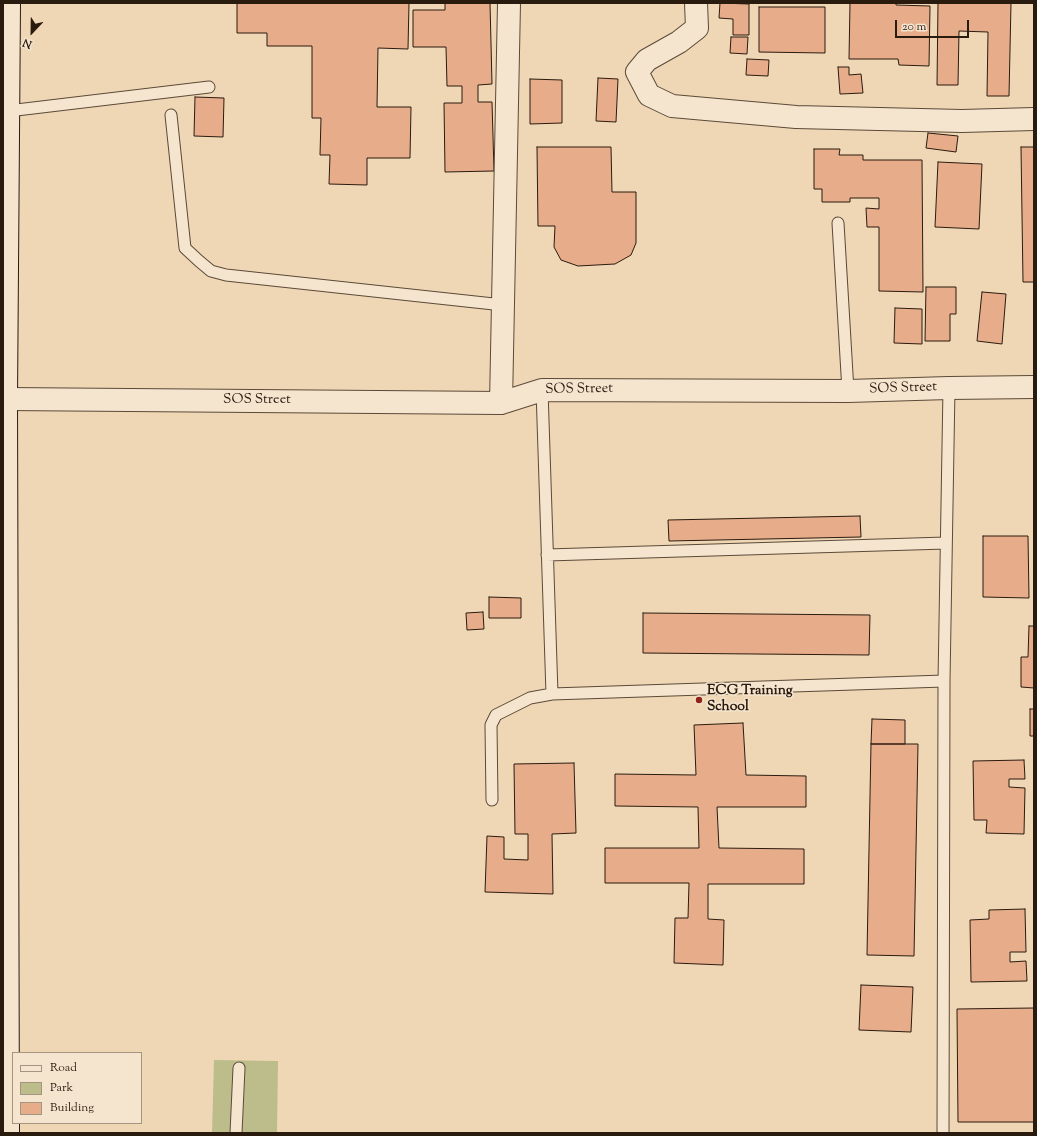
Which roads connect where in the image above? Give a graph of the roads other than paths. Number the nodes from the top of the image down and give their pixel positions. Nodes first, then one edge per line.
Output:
1 (9, 3) edge
2 (508, 3) edge
3 (696, 3) edge
4 (209, 87) dead end
5 (8, 111) junction
6 (171, 115) dead end
7 (1034, 119) edge
8 (838, 223) dead end
9 (503, 305) junction
10 (1034, 387) edge
11 (949, 388) junction
12 (542, 390) junction
13 (848, 391) junction
14 (6, 399) junction
15 (501, 403) junction
16 (946, 543) junction
17 (547, 554) junction
18 (944, 680) junction
19 (552, 694) junction
20 (492, 800) dead end
21 (6, 1025) edge
22 (240, 1068) dead end
23 (8, 1133) edge
24 (236, 1133) edge
25 (943, 1133) edge

1 - 5 street
2 - 9 street
3 - 7 street
4 - 5 lane
5 - 14 street
6 - 9 lane
8 - 13 lane
9 - 15 street
10 - 11 street, SOS Street
11 - 13 street, SOS Street
11 - 16 lane
12 - 13 street, SOS Street
12 - 15 street, SOS Street
12 - 17 lane
14 - 15 street, SOS Street
14 - 21 street
16 - 17 lane
16 - 18 lane
17 - 19 lane
18 - 19 lane
18 - 25 lane
19 - 20 lane
21 - 23 street
22 - 24 lane

